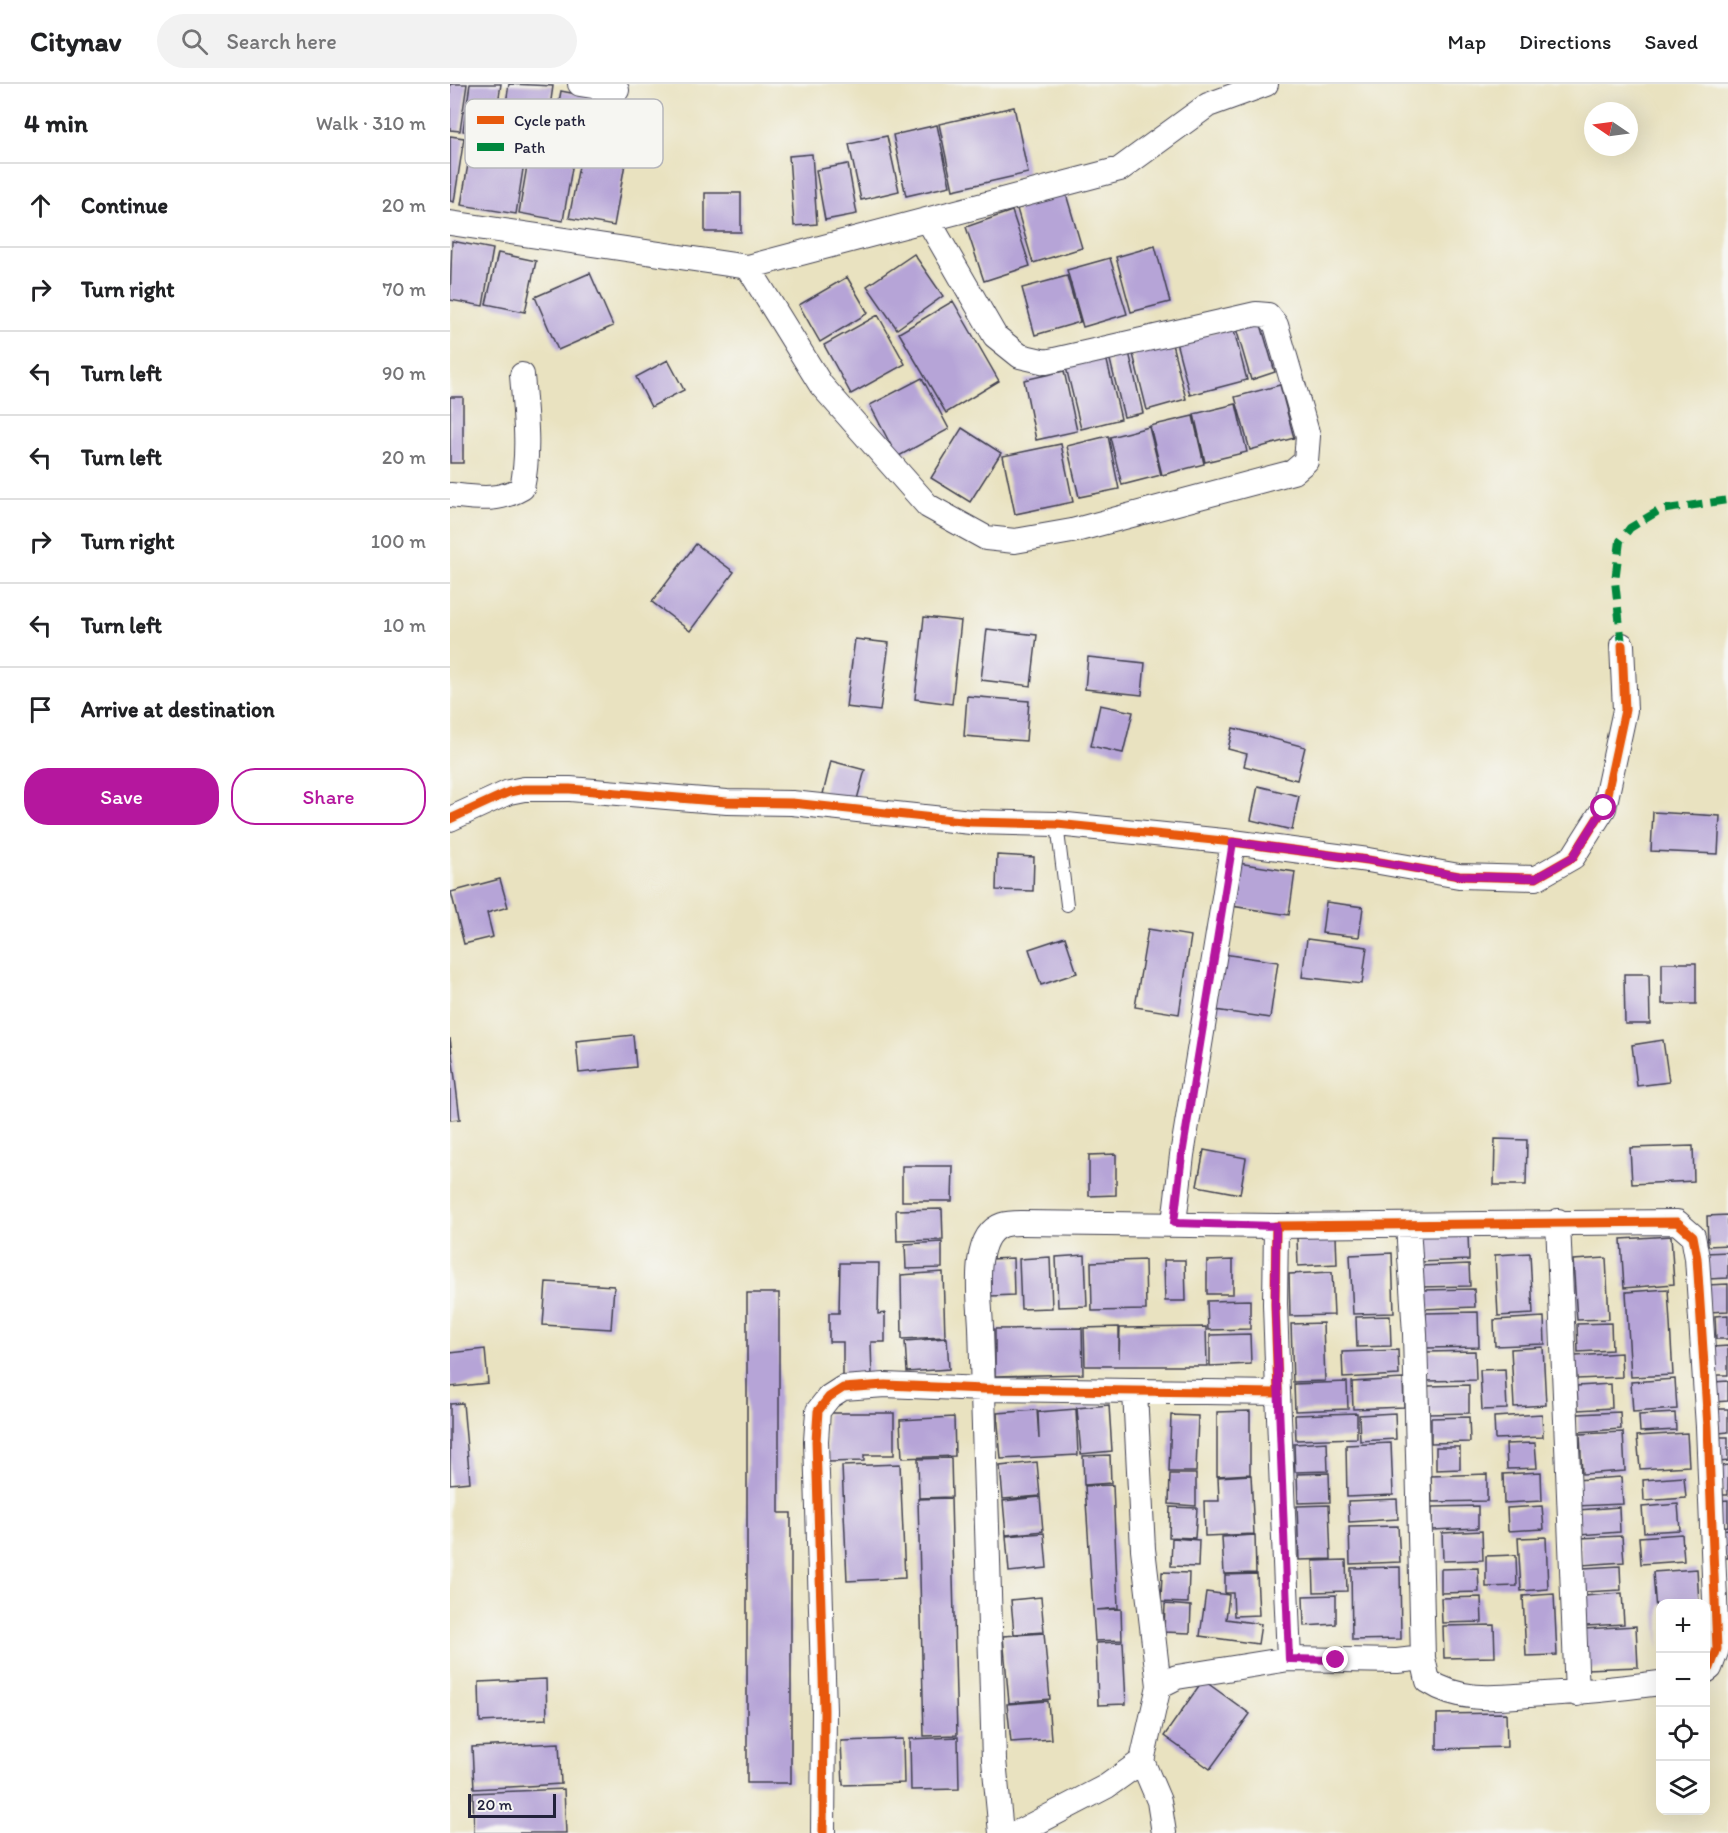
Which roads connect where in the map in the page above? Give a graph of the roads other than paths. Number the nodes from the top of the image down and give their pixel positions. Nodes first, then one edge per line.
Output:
1 (580, 84) edge
2 (1266, 84) edge
3 (617, 90) dead end
4 (928, 220) junction
5 (450, 223) edge
6 (748, 267) junction
7 (522, 375) dead end
8 (450, 495) edge
9 (1622, 645) dead end
10 (450, 819) edge
11 (1057, 824) junction
12 (1233, 842) junction
13 (1067, 905) dead end
14 (1558, 1221) junction
15 (1174, 1223) junction
16 (1276, 1226) junction
17 (1408, 1226) junction
18 (984, 1389) junction
19 (1135, 1392) junction
20 (1278, 1393) junction
21 (1423, 1658) junction
22 (1289, 1659) junction
23 (1710, 1668) edge
24 (1656, 1684) edge
25 (1158, 1686) junction
26 (1577, 1694) junction
27 (1142, 1761) junction
28 (823, 1833) edge
29 (1001, 1833) edge
30 (1017, 1833) edge
31 (1164, 1833) edge

1 - 3 street
2 - 4 street
4 - 6 street
4 - 6 street
5 - 6 street
7 - 8 street
9 - 12 street
10 - 11 street
11 - 12 street
11 - 13 lane
12 - 15 street
14 - 17 street
14 - 23 street
14 - 26 street
15 - 16 street
15 - 18 street
16 - 17 street
16 - 20 street
17 - 21 street
18 - 19 street
18 - 28 street
18 - 29 street
19 - 20 street
19 - 25 street
20 - 22 street
21 - 22 street
21 - 26 street
22 - 25 street
24 - 26 street
25 - 27 street
27 - 30 street
27 - 31 street

